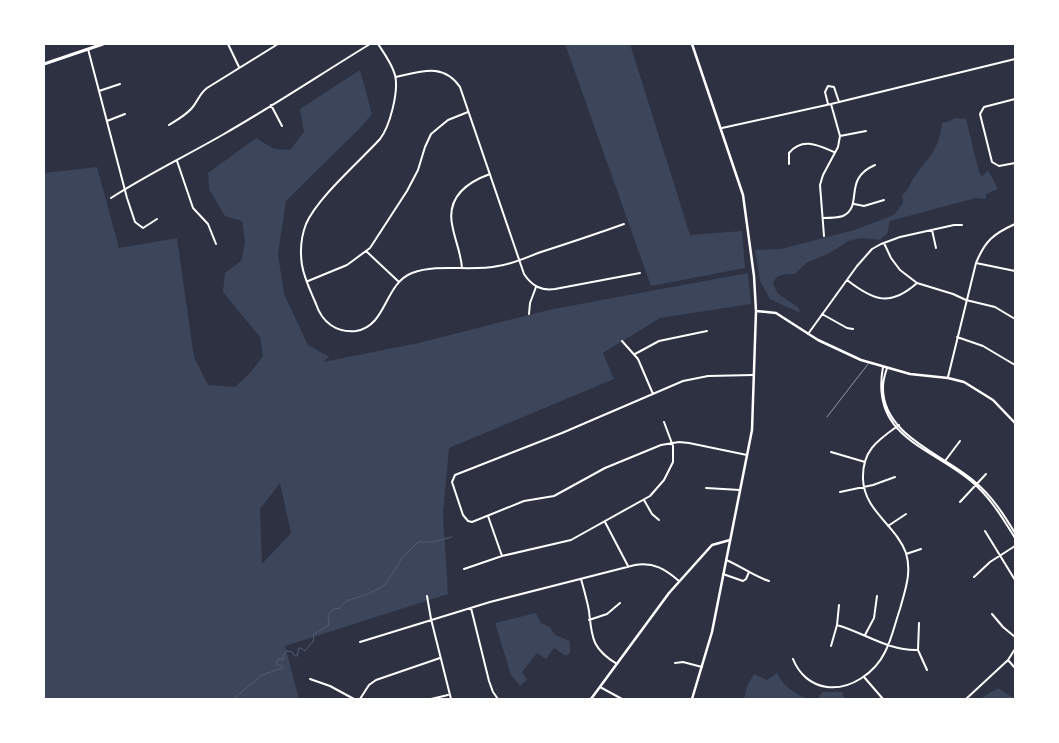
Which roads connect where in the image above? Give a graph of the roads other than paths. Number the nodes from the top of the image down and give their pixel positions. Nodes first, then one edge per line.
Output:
1 (103, 44) edge
2 (228, 44) edge
3 (278, 44) edge
4 (370, 44) edge
5 (378, 44) edge
6 (692, 44) edge
7 (88, 50) junction
8 (1015, 59) edge
9 (44, 64) edge
10 (239, 68) junction
11 (396, 76) junction
12 (120, 84) dead end
13 (99, 91) junction
14 (1015, 99) edge
15 (838, 102) junction
16 (830, 104) junction
17 (271, 106) junction
18 (468, 112) junction
19 (125, 114) dead end
20 (107, 121) junction
21 (169, 125) dead end
22 (282, 126) dead end
23 (722, 128) junction
24 (866, 132) dead end
25 (840, 136) junction
26 (834, 152) junction
27 (177, 160) junction
28 (1015, 163) edge
29 (789, 164) dead end
30 (875, 165) dead end
31 (490, 174) junction
32 (125, 189) junction
33 (111, 198) dead end
34 (884, 200) dead end
35 (854, 204) junction
36 (823, 218) junction
37 (157, 219) dead end
38 (624, 224) dead end
39 (1015, 224) edge
40 (962, 225) dead end
41 (932, 230) junction
42 (824, 236) dead end
43 (884, 243) junction
44 (216, 244) dead end
45 (936, 248) dead end
46 (366, 251) junction
47 (520, 260) junction
48 (976, 263) junction
49 (462, 268) junction
50 (1015, 271) edge
51 (640, 273) dead end
52 (847, 280) junction
53 (308, 282) junction
54 (398, 282) junction
55 (917, 283) junction
56 (536, 287) junction
57 (966, 300) junction
58 (756, 311) junction
59 (529, 314) dead end
60 (822, 314) junction
61 (1015, 319) edge
62 (853, 330) dead end
63 (707, 331) dead end
64 (808, 334) junction
65 (958, 337) junction
66 (622, 341) dead end
67 (635, 354) junction
68 (869, 363) junction
69 (1015, 365) edge
70 (882, 367) junction
71 (887, 368) junction
72 (754, 374) junction
73 (948, 378) junction
74 (653, 394) junction
75 (1015, 415) edge
76 (827, 417) dead end
77 (1012, 419) junction
78 (664, 422) dead end
79 (1015, 423) edge
80 (897, 426) junction
81 (960, 441) dead end
82 (672, 443) junction
83 (831, 452) dead end
84 (747, 455) junction
85 (945, 461) junction
86 (865, 462) junction
87 (986, 474) dead end
88 (895, 478) dead end
89 (976, 484) junction
90 (864, 487) junction
91 (706, 488) dead end
92 (740, 490) junction
93 (840, 492) dead end
94 (644, 500) junction
95 (960, 502) dead end
96 (906, 514) dead end
97 (488, 516) junction
98 (659, 520) dead end
99 (605, 522) junction
100 (888, 526) junction
101 (985, 531) dead end
102 (1015, 533) edge
103 (1015, 538) edge
104 (730, 540) junction
105 (1015, 546) edge
106 (921, 549) dead end
107 (906, 554) junction
108 (999, 554) junction
109 (502, 556) junction
110 (726, 560) junction
111 (628, 566) junction
112 (464, 569) dead end
113 (749, 572) junction
114 (723, 574) junction
115 (974, 577) dead end
116 (581, 579) junction
117 (769, 580) dead end
118 (1015, 580) edge
119 (680, 581) junction
120 (427, 596) dead end
121 (877, 596) dead end
122 (620, 603) dead end
123 (839, 605) dead end
124 (470, 608) junction
125 (992, 614) dead end
126 (430, 619) junction
127 (589, 620) junction
128 (919, 623) dead end
129 (837, 625) junction
130 (865, 635) junction
131 (1015, 637) edge
132 (360, 642) dead end
133 (831, 646) dead end
134 (888, 646) junction
135 (1015, 649) edge
136 (918, 650) junction
137 (440, 658) junction
138 (793, 659) dead end
139 (1008, 660) junction
140 (675, 663) dead end
141 (616, 664) junction
142 (702, 667) junction
143 (1015, 668) edge
144 (927, 670) dead end
145 (864, 677) junction
146 (310, 679) dead end
147 (600, 687) junction
148 (449, 694) junction
149 (354, 699) edge
150 (360, 699) edge
151 (431, 699) edge
152 (451, 699) edge
153 (498, 699) edge
154 (591, 699) edge
155 (622, 699) edge
156 (692, 699) edge
157 (882, 699) edge
158 (966, 699) edge

1 - 7 main road
2 - 10 street
3 - 10 street
4 - 17 street
5 - 11 street
6 - 23 main road
7 - 9 main road
7 - 13 street
8 - 15 street
10 - 21 street
11 - 18 street
11 - 53 street
12 - 13 street
13 - 20 street
14 - 28 street
15 - 16 street
15 - 16 street
16 - 23 street
16 - 25 street
17 - 22 street
17 - 27 street
18 - 31 street
18 - 46 street
19 - 20 street
20 - 32 street
23 - 58 main road
24 - 25 street
25 - 26 street
26 - 29 street
26 - 36 street
27 - 32 street
27 - 44 street
30 - 35 street
31 - 47 street
31 - 49 street
32 - 33 street
32 - 37 street
34 - 35 street
35 - 36 street
36 - 42 street
38 - 47 street
39 - 48 street
40 - 41 street
41 - 43 street
41 - 45 street
43 - 52 street
43 - 55 street
46 - 53 street
46 - 54 street
47 - 49 street
47 - 56 street
48 - 50 street
48 - 57 street
49 - 54 street
51 - 56 street
52 - 55 street
52 - 60 street
53 - 54 street
55 - 57 street
56 - 59 street
57 - 61 street
57 - 65 street
58 - 64 main road
58 - 72 main road
60 - 62 street
60 - 64 street
63 - 67 street
64 - 68 main road
65 - 69 street
65 - 73 street
66 - 67 street
67 - 74 street
68 - 70 main road
68 - 76 lane
70 - 71 main road
70 - 80 street
71 - 73 main road
71 - 80 street
72 - 74 street
72 - 84 main road
73 - 77 main road
74 - 97 street
75 - 77 street
77 - 79 main road
78 - 82 street
80 - 85 street
80 - 86 street
81 - 85 street
82 - 84 street
82 - 94 street
82 - 97 street
83 - 86 street
84 - 92 main road
85 - 89 street
86 - 90 street
87 - 89 street
88 - 90 street
89 - 95 street
89 - 102 street
89 - 103 street
90 - 93 street
90 - 100 street
91 - 92 street
92 - 104 main road
94 - 98 street
94 - 99 street
96 - 100 street
97 - 109 street
99 - 109 street
99 - 111 street
100 - 107 street
101 - 108 street
104 - 110 main road
104 - 119 main road
105 - 108 street
106 - 107 street
107 - 134 street
108 - 115 street
108 - 118 street
109 - 112 street
110 - 113 street
110 - 114 main road
111 - 116 street
111 - 119 street
113 - 114 street
113 - 117 street
114 - 142 main road
116 - 124 street
116 - 127 street
119 - 141 main road
120 - 126 street
121 - 130 street
122 - 127 street
123 - 129 street
124 - 126 street
124 - 153 street
125 - 131 street
126 - 132 street
126 - 137 street
127 - 141 street
128 - 136 street
129 - 130 street
129 - 133 street
130 - 134 street
134 - 136 street
134 - 145 street
135 - 139 street
136 - 144 street
137 - 148 street
137 - 150 street
138 - 145 street
139 - 143 street
139 - 158 street
140 - 142 street
141 - 147 main road
142 - 156 main road
145 - 157 street
146 - 149 street
147 - 154 main road
147 - 155 street
148 - 151 street
148 - 152 street

